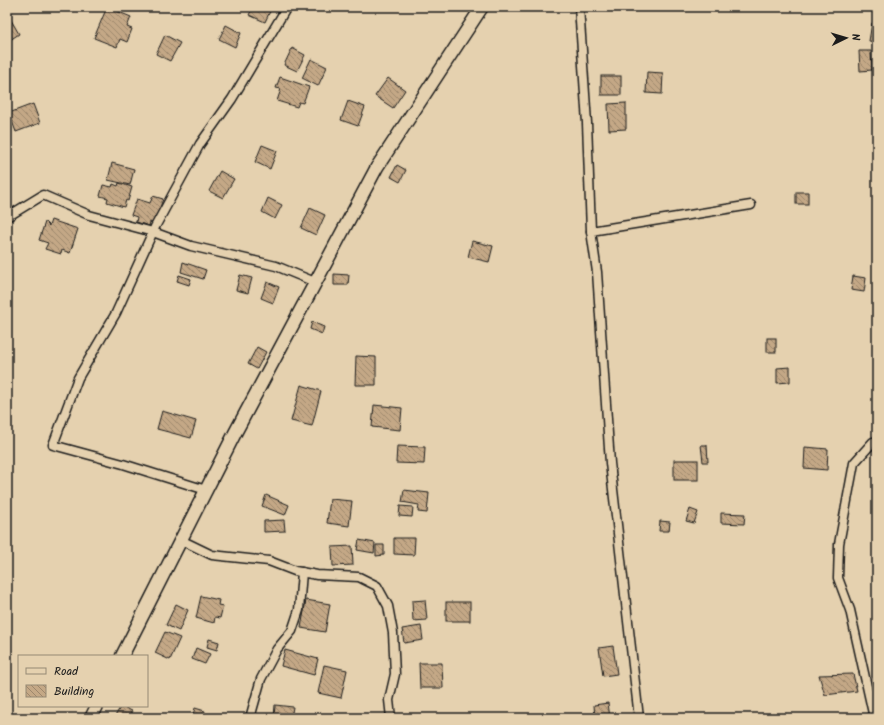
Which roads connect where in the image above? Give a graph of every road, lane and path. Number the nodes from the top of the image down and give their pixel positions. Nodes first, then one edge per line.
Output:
1 (287, 7) edge
2 (482, 7) edge
3 (578, 7) edge
4 (751, 205) dead end
5 (7, 217) edge
6 (591, 231) junction
7 (153, 232) junction
8 (315, 282) junction
9 (877, 441) edge
10 (206, 490) junction
11 (181, 540) junction
12 (302, 572) junction
13 (123, 655) edge
14 (96, 707) edge
15 (91, 718) edge
16 (250, 718) edge
17 (391, 718) edge
18 (639, 718) edge
19 (874, 718) edge

1 - 7 street
2 - 8 main road
3 - 6 street
4 - 6 street
5 - 7 street
6 - 18 street
7 - 8 street
7 - 10 street
8 - 10 main road
9 - 19 street
10 - 11 main road
11 - 12 street
11 - 13 main road
12 - 16 street
12 - 17 street
14 - 15 main road

